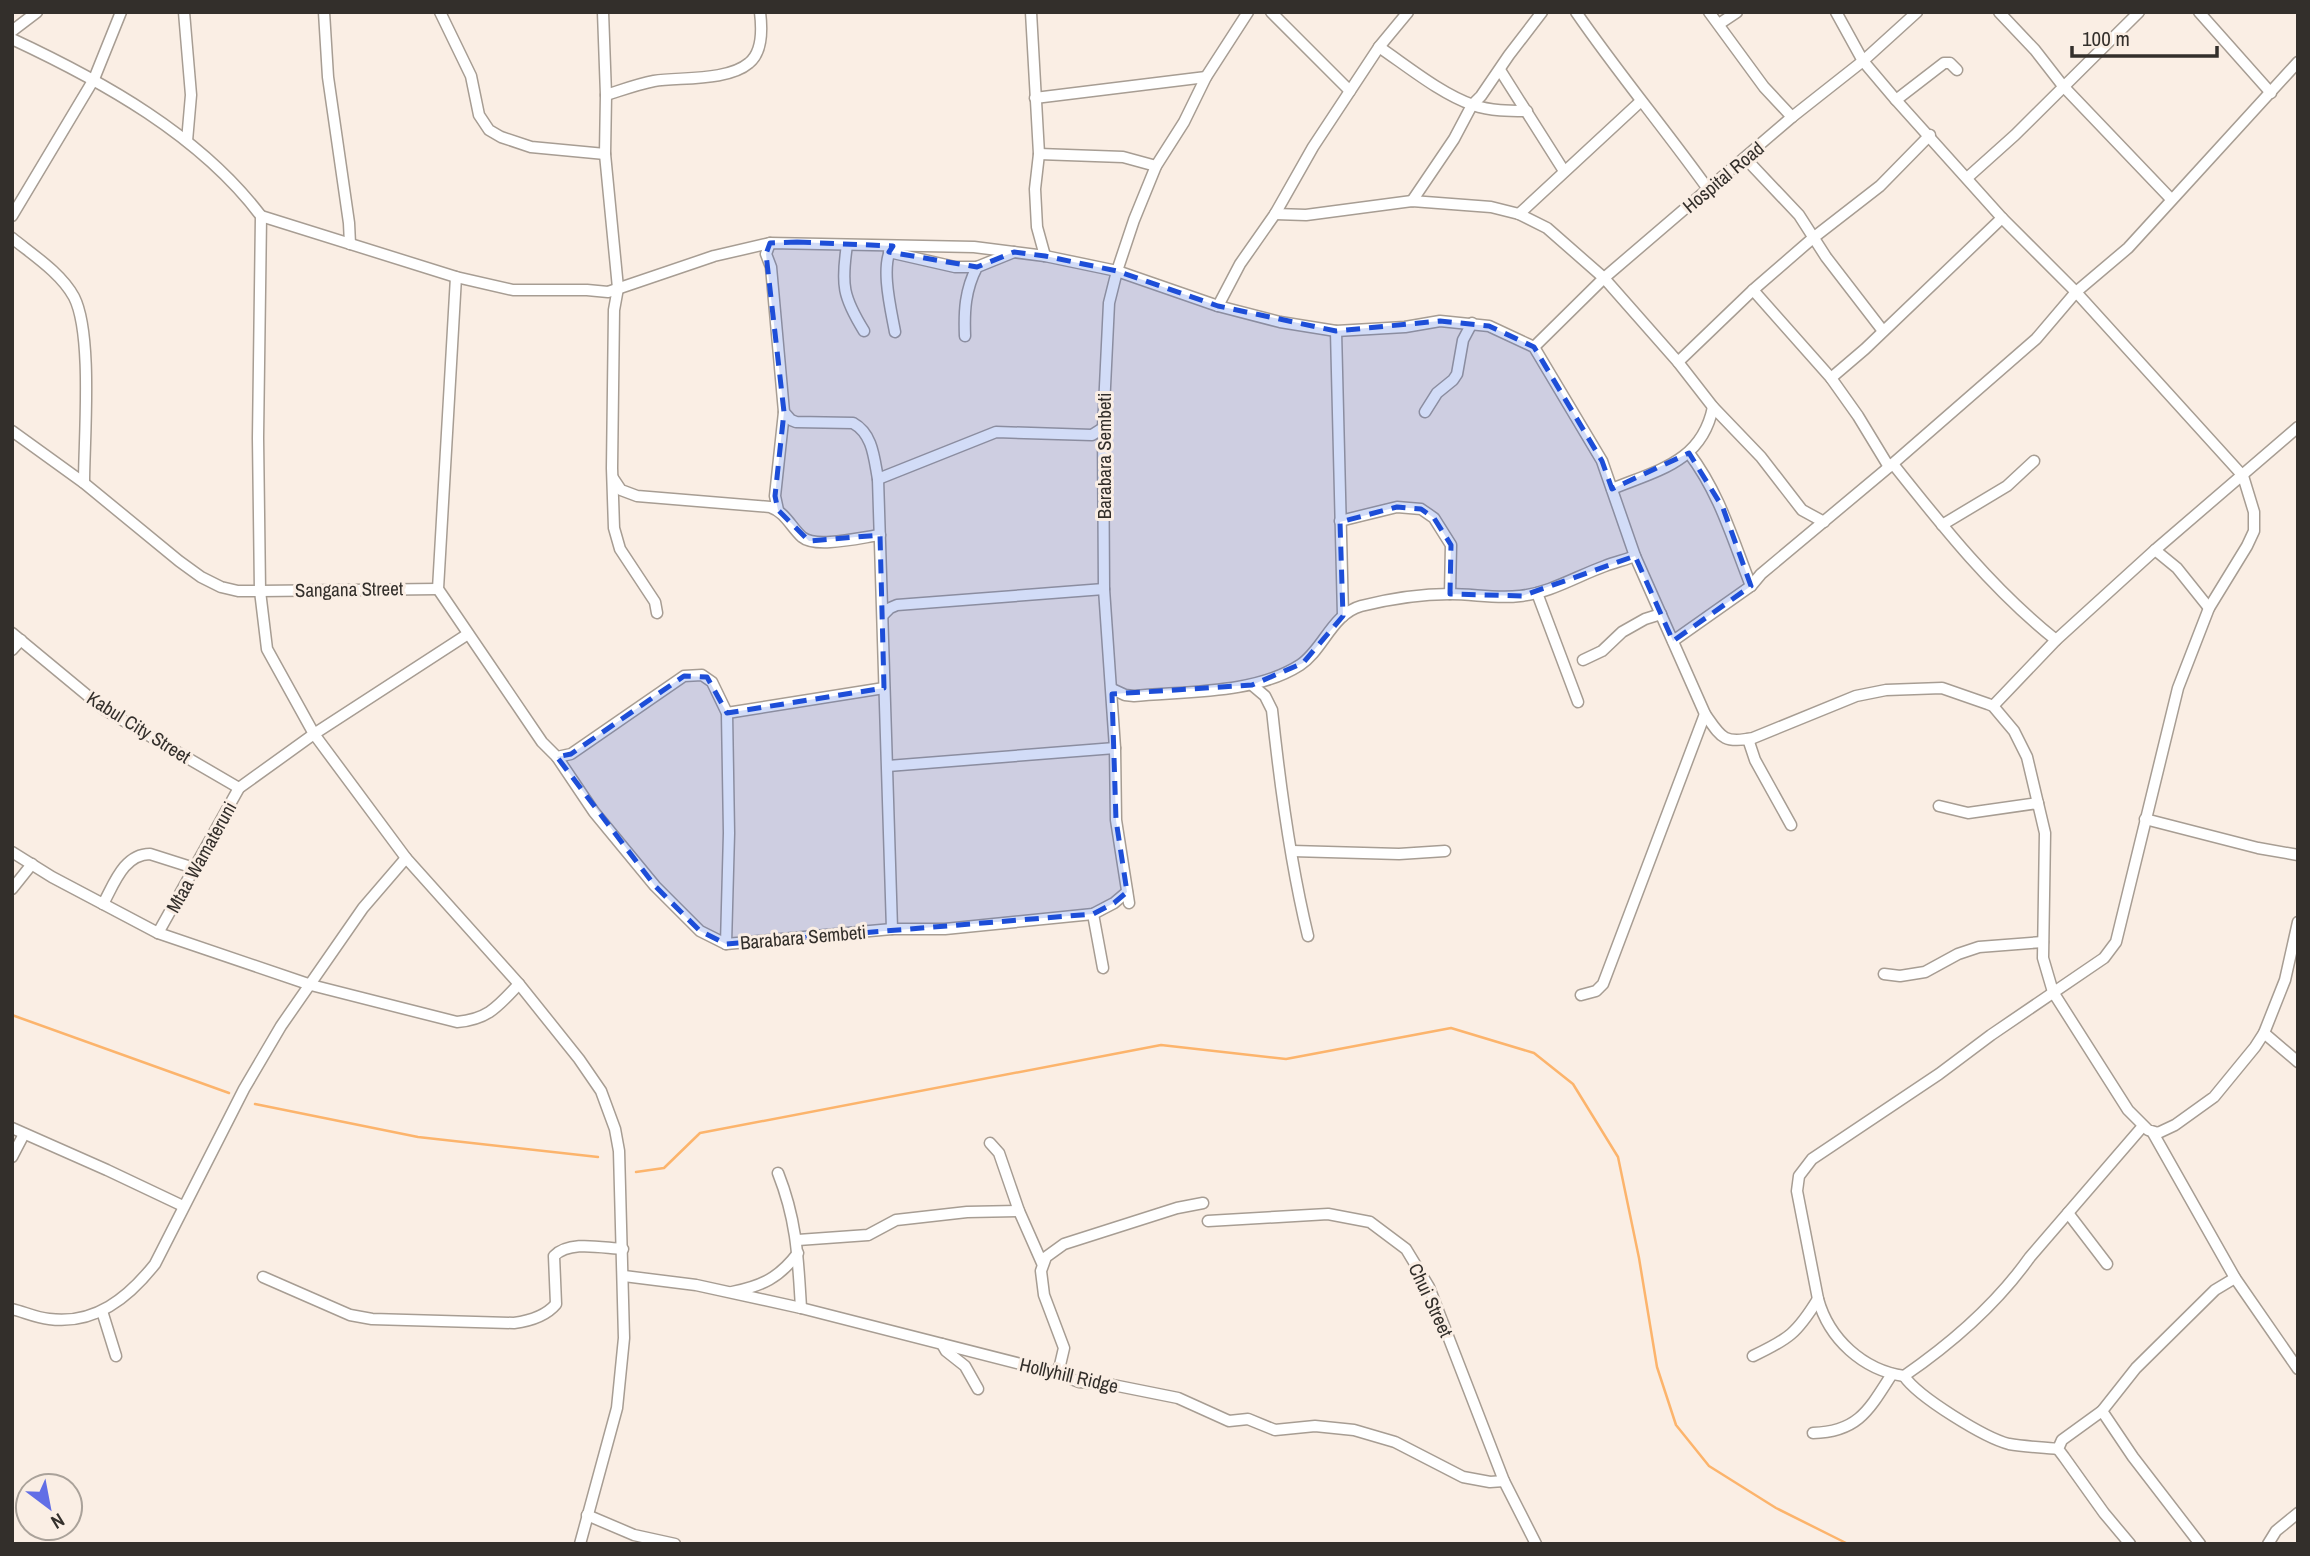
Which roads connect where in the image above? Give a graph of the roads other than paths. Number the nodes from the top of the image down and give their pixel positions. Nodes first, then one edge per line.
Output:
1 (37, 12) edge
2 (121, 12) edge
3 (184, 12) edge
4 (324, 12) edge
5 (440, 12) edge
6 (603, 12) edge
7 (760, 12) edge
8 (1031, 12) edge
9 (1248, 12) edge
10 (1272, 12) edge
11 (1408, 12) edge
12 (1542, 12) edge
13 (1576, 12) edge
14 (1582, 12) edge
15 (1590, 12) edge
16 (1709, 12) edge
17 (1737, 12) edge
18 (1836, 12) edge
19 (1917, 12) edge
20 (1999, 12) edge
21 (2139, 12) edge
22 (2199, 12) edge
23 (1719, 24) junction
24 (12, 31) edge
25 (12, 39) edge
26 (1379, 47) junction
27 (1863, 61) junction
28 (2298, 62) edge
29 (1500, 70) junction
30 (1957, 70) dead end
31 (1206, 77) junction
32 (94, 79) junction
33 (2063, 86) junction
34 (1350, 91) junction
35 (2271, 93) junction
36 (606, 95) junction
37 (1035, 98) junction
38 (1896, 100) junction
39 (1642, 101) junction
40 (1472, 105) junction
41 (1527, 111) junction
42 (1792, 117) junction
43 (1930, 135) junction
44 (187, 141) junction
45 (605, 154) junction
46 (1039, 154) junction
47 (1746, 159) junction
48 (1156, 166) junction
49 (1564, 171) junction
50 (1967, 177) junction
51 (1709, 189) junction
52 (2171, 199) junction
53 (1412, 201) junction
54 (1275, 214) junction
55 (1519, 214) junction
56 (12, 216) edge
57 (261, 216) junction
58 (2002, 218) junction
59 (12, 238) edge
60 (1813, 238) junction
61 (770, 243) junction
62 (350, 244) junction
63 (847, 245) junction
64 (891, 249) junction
65 (1014, 252) junction
66 (1045, 256) junction
67 (977, 267) junction
68 (1117, 271) junction
69 (456, 277) junction
70 (1604, 278) junction
71 (618, 288) junction
72 (1753, 290) junction
73 (2076, 292) junction
74 (1217, 306) junction
75 (1472, 323) junction
76 (864, 331) dead end
77 (1336, 331) junction
78 (1883, 331) junction
79 (895, 332) dead end
80 (965, 336) dead end
81 (1534, 347) junction
82 (1678, 362) junction
83 (1831, 378) junction
84 (1713, 407) junction
85 (784, 412) junction
86 (1426, 412) dead end
87 (2298, 427) edge
88 (1103, 428) junction
89 (12, 431) edge
90 (1689, 453) junction
91 (2034, 461) dead end
92 (1891, 466) junction
93 (612, 476) junction
94 (2243, 476) junction
95 (878, 479) junction
96 (84, 483) junction
97 (1612, 489) junction
98 (778, 510) junction
99 (1340, 521) junction
100 (1824, 522) junction
101 (1942, 525) junction
102 (880, 535) junction
103 (2155, 550) junction
104 (1635, 556) junction
105 (1751, 586) junction
106 (438, 589) junction
107 (1104, 589) junction
108 (260, 591) junction
109 (1537, 593) junction
110 (1450, 594) junction
111 (2208, 608) junction
112 (657, 613) dead end
113 (1661, 614) junction
114 (883, 615) junction
115 (1343, 616) junction
116 (468, 634) junction
117 (17, 637) edge
118 (2056, 640) junction
119 (1673, 641) junction
120 (12, 650) edge
121 (1583, 660) dead end
122 (1252, 685) junction
123 (884, 688) junction
124 (1112, 689) junction
125 (1578, 702) dead end
126 (1993, 706) junction
127 (727, 713) junction
128 (1705, 714) junction
129 (314, 734) junction
130 (1748, 739) junction
131 (1115, 748) junction
132 (557, 757) junction
133 (888, 766) junction
134 (239, 788) junction
135 (2038, 803) junction
136 (1939, 806) dead end
137 (2145, 819) junction
138 (1791, 825) dead end
139 (1292, 851) junction
140 (12, 852) edge
141 (1445, 852) dead end
142 (2298, 855) edge
143 (406, 858) junction
144 (32, 864) junction
145 (194, 868) junction
146 (12, 889) edge
147 (1128, 892) junction
148 (1129, 903) dead end
149 (103, 904) junction
150 (1093, 914) junction
151 (2298, 922) edge
152 (892, 929) junction
153 (158, 933) junction
154 (1308, 936) dead end
155 (2043, 942) junction
156 (726, 944) junction
157 (2295, 950) edge
158 (1103, 968) dead end
159 (1884, 974) dead end
160 (519, 984) junction
161 (311, 985) junction
162 (2053, 992) junction
163 (1581, 995) dead end
164 (2264, 1033) junction
165 (2298, 1062) edge
166 (2143, 1126) junction
167 (12, 1128) edge
168 (2153, 1133) junction
169 (24, 1134) junction
170 (990, 1143) dead end
171 (12, 1157) edge
172 (778, 1173) dead end
173 (1203, 1203) dead end
174 (183, 1206) junction
175 (1018, 1211) junction
176 (2068, 1213) junction
177 (1208, 1221) dead end
178 (798, 1240) junction
179 (623, 1249) junction
180 (798, 1253) junction
181 (1042, 1263) junction
182 (2107, 1264) dead end
183 (624, 1276) junction
184 (263, 1278) dead end
185 (2235, 1278) junction
186 (727, 1293) junction
187 (1818, 1299) junction
188 (801, 1308) junction
189 (12, 1309) edge
190 (102, 1311) junction
191 (942, 1344) junction
192 (116, 1356) dead end
193 (1753, 1356) dead end
194 (2298, 1369) edge
195 (1056, 1373) junction
196 (1892, 1374) junction
197 (1904, 1376) junction
198 (978, 1389) dead end
199 (2102, 1411) junction
200 (1813, 1433) dead end
201 (2059, 1449) junction
202 (1504, 1481) junction
203 (2298, 1513) edge
204 (587, 1515) junction
205 (580, 1544) edge
206 (675, 1544) edge
207 (1536, 1544) edge
208 (2130, 1544) edge
209 (2200, 1544) edge
210 (2268, 1544) edge

1 - 24 street
2 - 32 street
3 - 44 street
4 - 62 street
5 - 45 street
6 - 36 street
7 - 36 street
8 - 37 street
9 - 31 street, Barabara Sembeti
10 - 34 street
11 - 26 street
12 - 29 street
13 - 39 street
14 - 15 street
16 - 23 street
17 - 23 street
18 - 27 street
19 - 27 street, Hospital Road
20 - 33 street
21 - 33 street
22 - 35 street
23 - 42 street
25 - 32 street
26 - 34 street
26 - 40 street
27 - 38 street
27 - 42 street, Hospital Road
28 - 35 street
29 - 40 street
29 - 41 street
30 - 38 street
31 - 37 street
31 - 48 street, Barabara Sembeti
32 - 44 street
32 - 56 street
33 - 50 street
33 - 52 street
34 - 54 street
35 - 52 street
36 - 45 street
37 - 46 street
38 - 43 street
39 - 49 street
39 - 51 street
40 - 41 street
40 - 53 street
41 - 49 street
42 - 47 street, Hospital Road
43 - 50 street
43 - 60 street
44 - 57 street
45 - 71 street
46 - 48 street
46 - 66 street
47 - 51 street, Hospital Road
47 - 60 street
48 - 68 street, Barabara Sembeti
49 - 55 street
50 - 58 street
51 - 70 street, Hospital Road
52 - 73 street
53 - 54 street
53 - 55 street
54 - 74 street
55 - 70 street
57 - 62 street
57 - 108 street
58 - 73 street
58 - 78 street
59 - 96 street
60 - 72 street
60 - 78 street
61 - 63 street
61 - 71 street
61 - 85 street
62 - 69 street
63 - 64 street
63 - 76 street
64 - 65 street
64 - 67 street
64 - 79 street
65 - 66 street
65 - 67 street
66 - 68 street
67 - 80 street
68 - 74 street
68 - 88 street, Barabara Sembeti
69 - 71 street
69 - 106 street
70 - 81 street, Hospital Road
70 - 82 street
71 - 93 street
72 - 82 street
72 - 83 street
73 - 92 street
73 - 94 street
74 - 77 street
75 - 77 street
75 - 81 street
75 - 86 street
77 - 99 street
78 - 83 street
81 - 97 street
82 - 84 street
83 - 92 street
84 - 90 street
84 - 100 street
85 - 95 street
85 - 98 street
87 - 94 street
88 - 95 street
88 - 107 street, Barabara Sembeti
89 - 96 street, Sangana Street
90 - 97 street
90 - 105 street
91 - 101 street
92 - 100 street
92 - 101 street
93 - 98 street
93 - 112 street
94 - 103 street
94 - 111 street
95 - 102 street
96 - 108 street, Sangana Street
97 - 104 street
98 - 102 street
99 - 110 street
99 - 115 street
100 - 105 street
101 - 118 street
102 - 114 street
103 - 111 street
103 - 118 street
104 - 109 street
104 - 113 street
105 - 119 street
106 - 108 street, Sangana Street
106 - 116 street, Barabara Sembeti
107 - 114 street
107 - 124 street, Barabara Sembeti
108 - 129 street
109 - 110 street
109 - 125 street
110 - 115 street
111 - 137 street
113 - 119 street
113 - 121 street
114 - 123 street
115 - 122 street
116 - 129 street, Mtaa Wamateruni
116 - 132 street, Barabara Sembeti
117 - 120 street
117 - 134 street, Kabul City Street
118 - 126 street
119 - 128 street
122 - 124 street
122 - 139 street
123 - 127 street
123 - 133 street
124 - 131 street, Barabara Sembeti
126 - 130 street
126 - 135 street
127 - 132 street
127 - 156 street
128 - 130 street
128 - 163 street
129 - 134 street, Mtaa Wamateruni
129 - 143 street
130 - 138 street
131 - 133 street
131 - 147 street, Barabara Sembeti
132 - 156 street, Barabara Sembeti
133 - 152 street
134 - 145 street, Mtaa Wamateruni
135 - 136 street
135 - 155 street
137 - 142 street
137 - 162 street
139 - 141 street
139 - 154 street
140 - 144 street
143 - 160 street
143 - 161 street
144 - 146 street
144 - 149 street
145 - 149 street
145 - 153 street, Mtaa Wamateruni
147 - 148 street, Barabara Sembeti
147 - 150 street, Barabara Sembeti
149 - 153 street
150 - 152 street, Barabara Sembeti
150 - 158 street
151 - 157 street
152 - 156 street, Barabara Sembeti
153 - 161 street
155 - 159 street
155 - 162 street
157 - 164 street
160 - 161 street
160 - 179 street
161 - 174 street
162 - 166 street
162 - 187 street
164 - 165 street
164 - 168 street
166 - 168 street
166 - 176 street
167 - 169 street
168 - 185 street
169 - 171 street
169 - 174 street
170 - 175 street
172 - 178 street
173 - 181 street
174 - 190 street
175 - 178 street
175 - 181 street
176 - 182 street
176 - 197 street
177 - 202 street, Chui Street
178 - 180 street
179 - 183 street
179 - 184 street
180 - 186 street
180 - 188 street
181 - 195 street
183 - 186 street, Hollyhill Ridge
183 - 204 street
185 - 194 street
185 - 199 street
186 - 188 street, Hollyhill Ridge
187 - 193 street
187 - 196 street
188 - 191 street, Hollyhill Ridge
189 - 190 street
190 - 192 street
191 - 195 street, Hollyhill Ridge
191 - 198 street
195 - 202 street, Hollyhill Ridge
196 - 197 street
196 - 200 street
197 - 201 street
199 - 201 street
199 - 209 street
201 - 208 street
202 - 207 street, Chui Street
203 - 210 street
204 - 205 street
204 - 206 street

